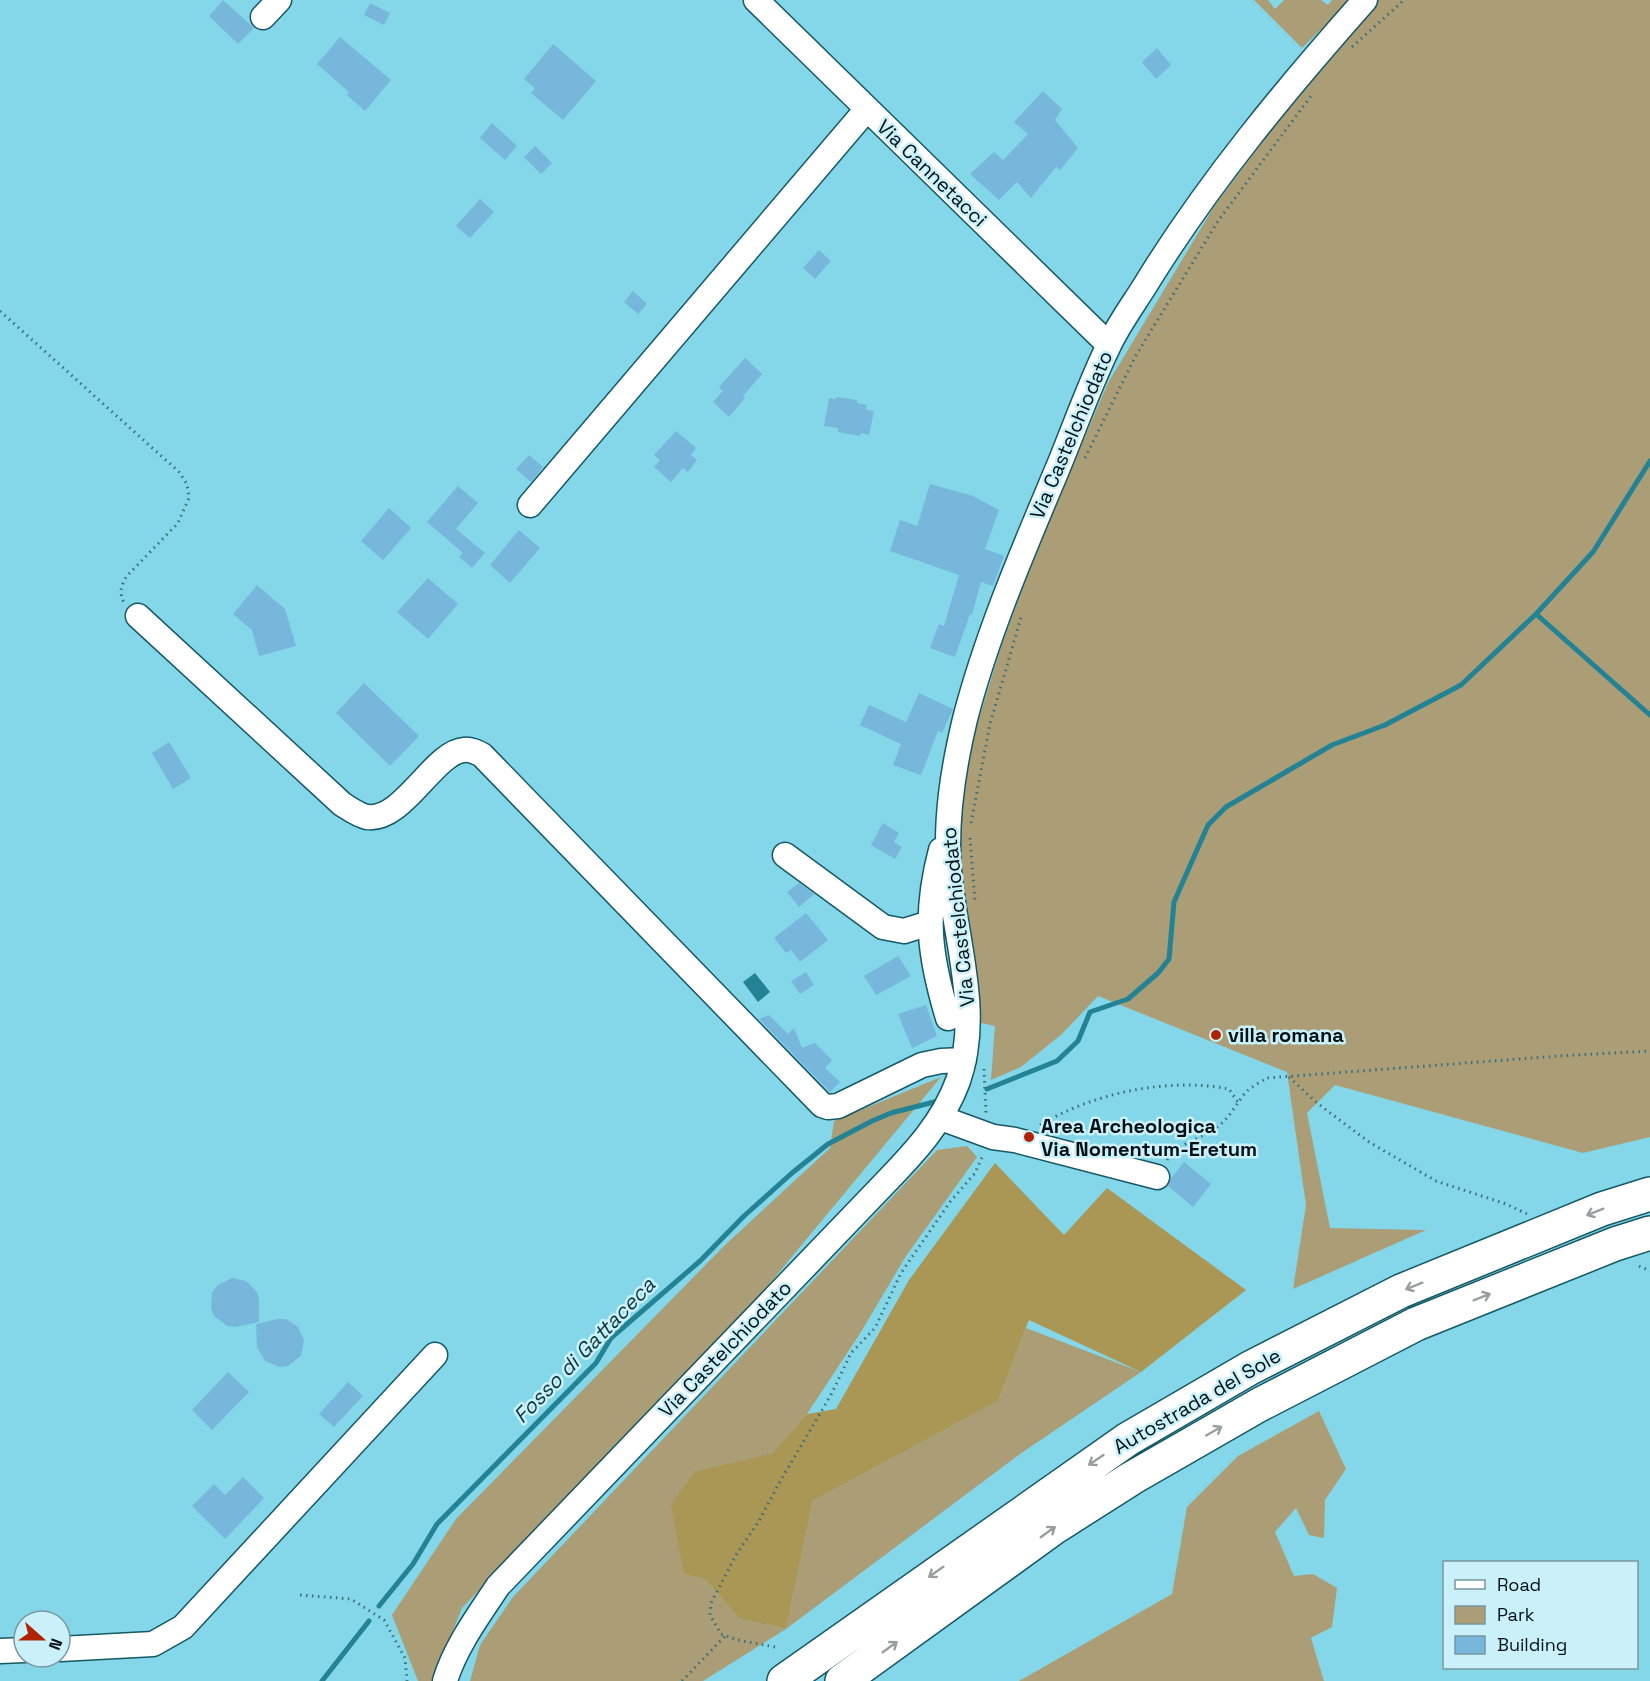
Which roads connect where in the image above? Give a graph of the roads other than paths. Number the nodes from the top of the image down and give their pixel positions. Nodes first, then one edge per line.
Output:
1 (756, 0) edge
2 (1365, 0) edge
3 (867, 109) junction
4 (1109, 345) junction
5 (530, 505) dead end
6 (138, 616) road end
7 (948, 821) junction
8 (785, 855) dead end
9 (930, 923) junction
10 (948, 1018) dead end
11 (964, 1060) junction
12 (941, 1118) junction
13 (1157, 1177) road end
14 (1650, 1194) edge
15 (1650, 1233) edge
16 (435, 1355) dead end
17 (72, 1647) edge
18 (445, 1681) edge
19 (784, 1681) edge
20 (842, 1681) edge

1 - 3 street, Via Cannetacci
2 - 4 street, Via Castelchiodato
3 - 4 street, Via Cannetacci
3 - 5 street
4 - 7 street, Via Castelchiodato
6 - 11 street
7 - 9 street
7 - 11 street, Via Castelchiodato
8 - 9 street
9 - 10 street
11 - 12 street, Via Castelchiodato
12 - 13 street
12 - 18 street, Via Castelchiodato
14 -> 19 highway, Autostrada del Sole
20 -> 15 highway, Autostrada del Sole
16 - 17 street

